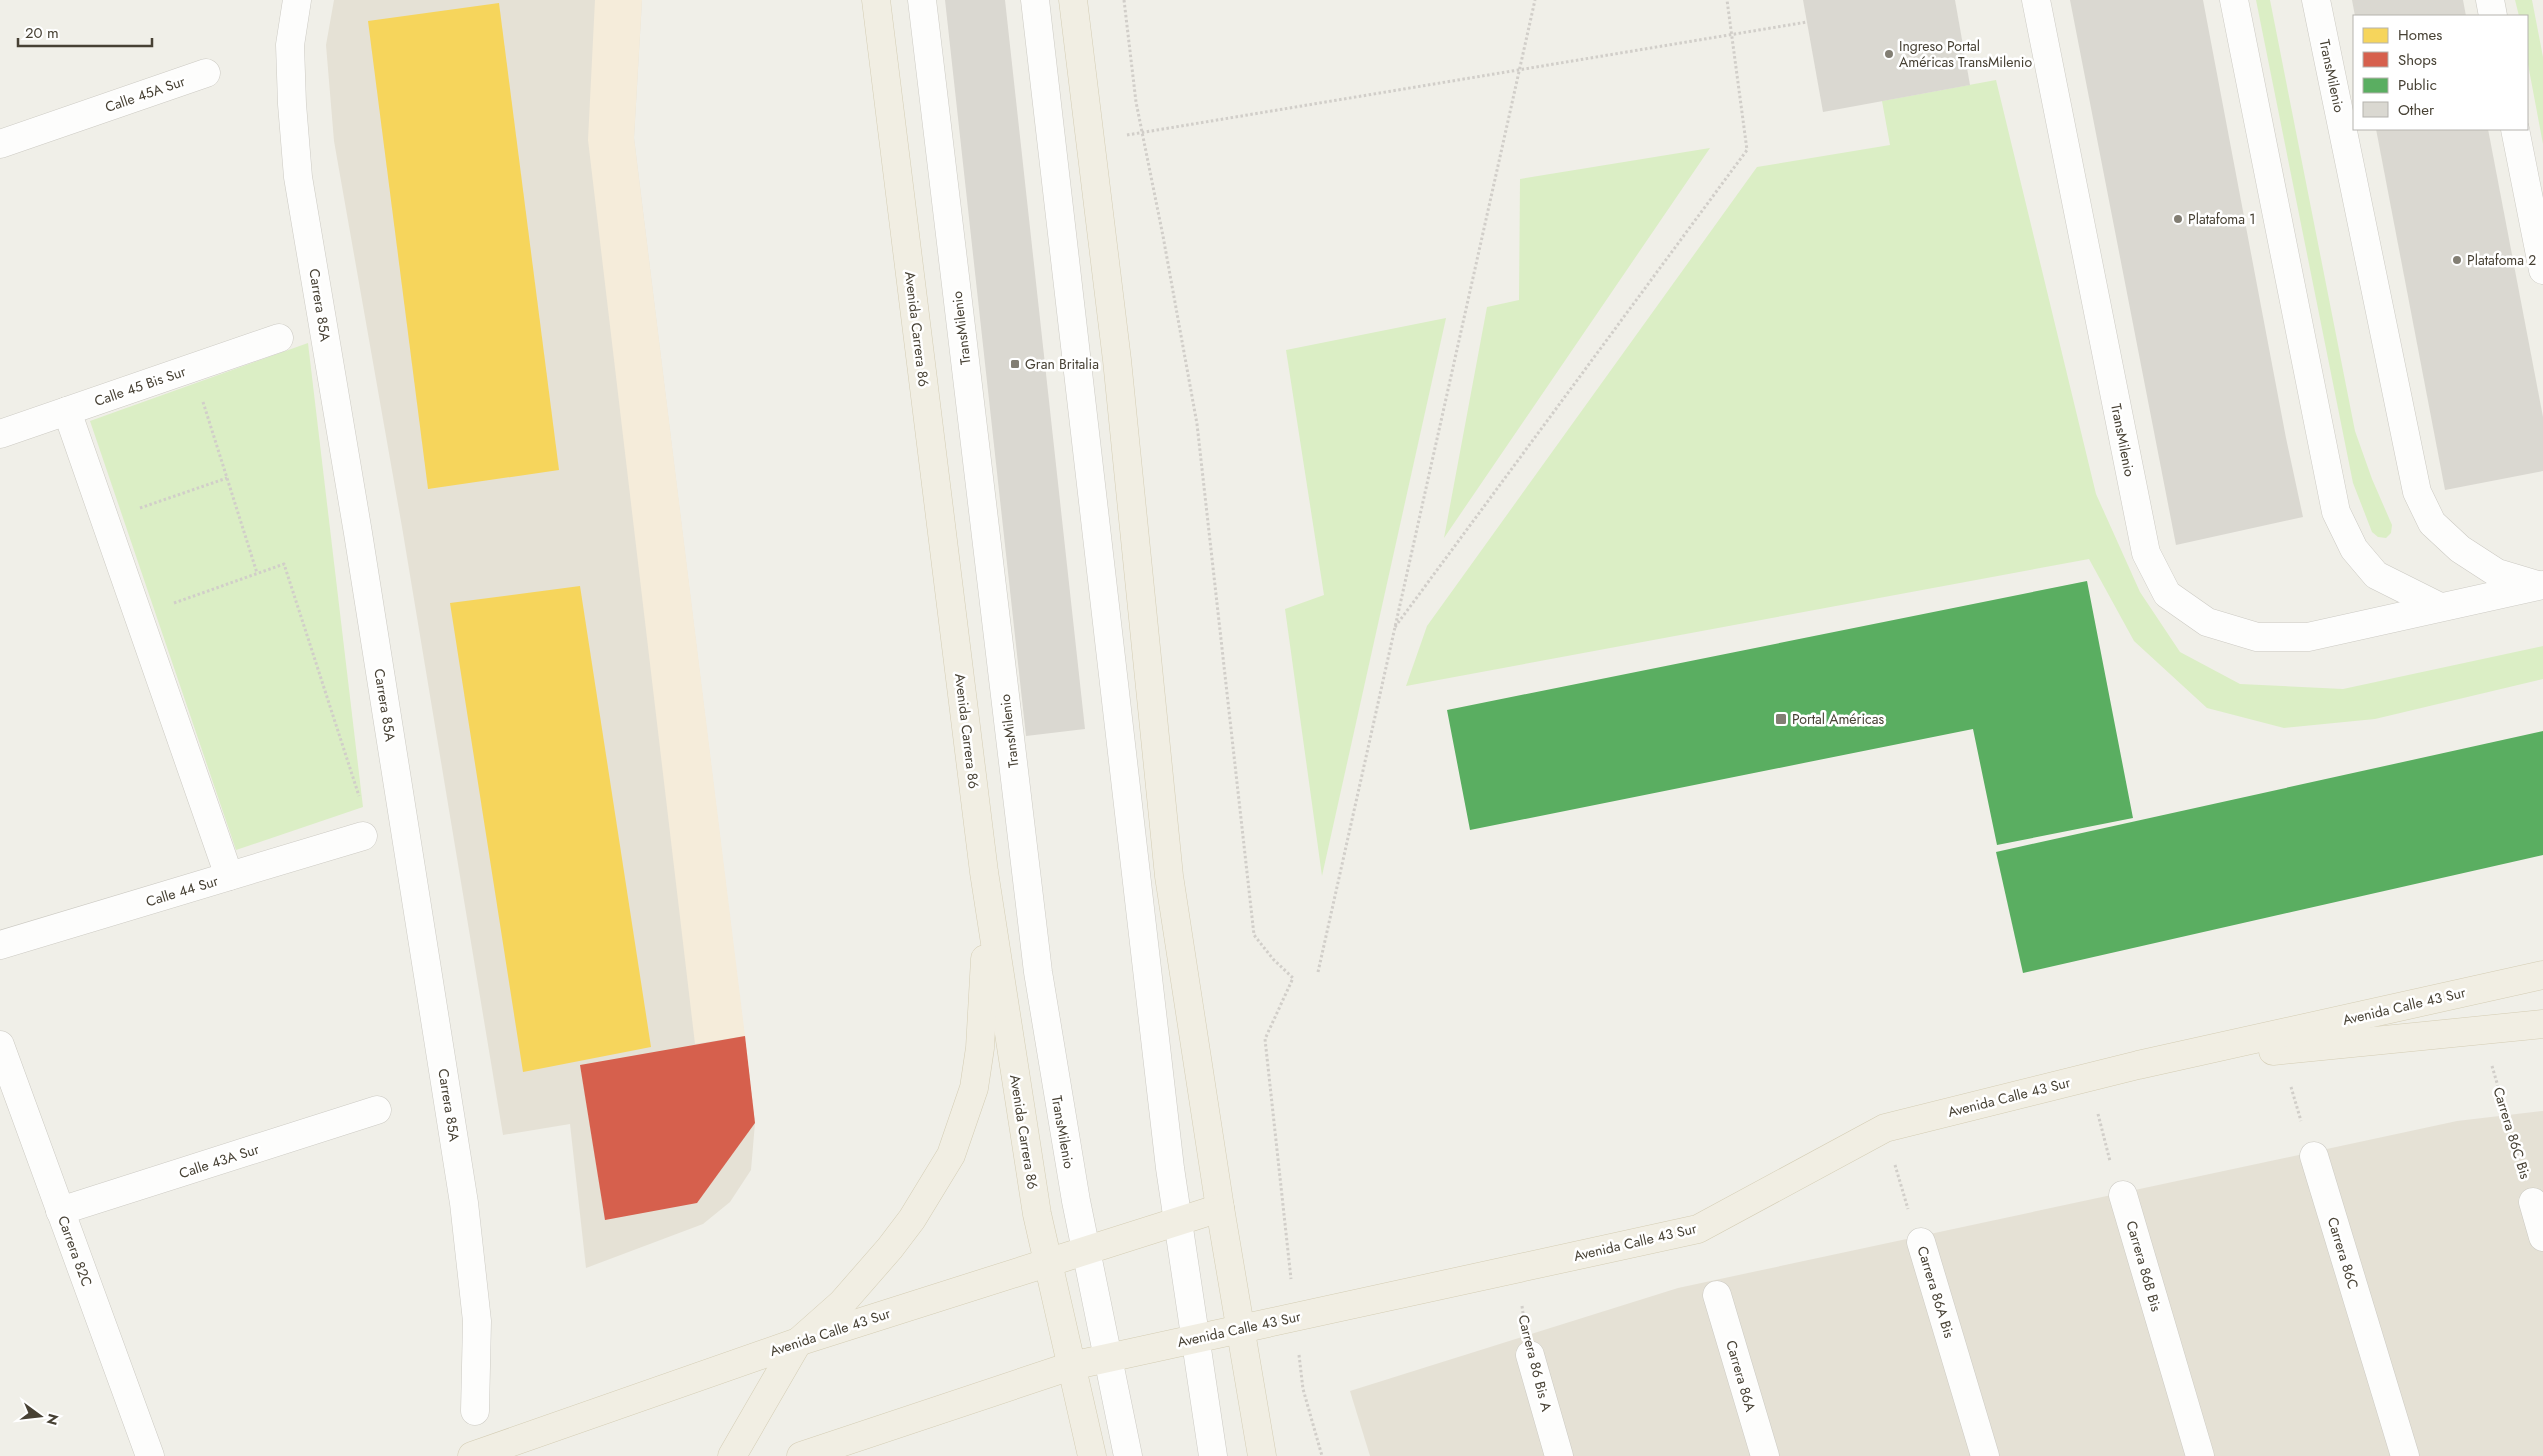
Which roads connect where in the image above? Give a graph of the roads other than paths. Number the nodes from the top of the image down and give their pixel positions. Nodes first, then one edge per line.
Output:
1 (297, 0) edge
2 (876, 0) edge
3 (922, 0) edge
4 (1035, 0) edge
5 (1073, 0) edge
6 (2036, 0) edge
7 (2234, 0) edge
8 (2316, 0) edge
9 (2490, 0) edge
10 (2493, 15) edge
11 (206, 73) dead end
12 (2515, 130) edge
13 (0, 144) edge
14 (2543, 270) edge
15 (279, 338) dead end
16 (67, 411) junction
17 (0, 434) edge
18 (2542, 586) edge
19 (2440, 607) junction
20 (363, 836) dead end
21 (984, 872) junction
22 (229, 876) junction
23 (0, 945) edge
24 (2543, 975) edge
25 (2543, 1024) edge
26 (0, 1045) edge
27 (2138, 1065) junction
28 (377, 1110) dead end
29 (2314, 1156) road end
30 (2123, 1195) road end
31 (2533, 1202) road end
32 (1220, 1208) junction
33 (60, 1211) junction
34 (1178, 1221) junction
35 (2543, 1237) edge
36 (1922, 1242) road end
37 (1086, 1251) junction
38 (1047, 1264) junction
39 (1717, 1295) dead end
40 (1241, 1328) junction
41 (1195, 1338) junction
42 (798, 1342) junction
43 (1530, 1355) road end
44 (1108, 1358) junction
45 (1071, 1366) junction
46 (475, 1411) dead end
47 (150, 1456) edge
48 (472, 1456) edge
49 (732, 1456) edge
50 (801, 1456) edge
51 (1092, 1456) edge
52 (1128, 1456) edge
53 (1213, 1456) edge
54 (1262, 1456) edge
55 (1560, 1456) edge
56 (1765, 1456) edge
57 (1985, 1456) edge
58 (2200, 1456) edge
59 (2405, 1456) edge

1 - 46 street, Carrera 85A
2 - 21 main road, Avenida Carrera 86
3 - 37 street, TransMilenio
4 - 34 street
5 - 32 main road
6 - 19 street, TransMilenio
7 - 19 street
8 - 18 street, TransMilenio
9 - 10 street
11 - 13 street, Calle 45A Sur
12 - 14 street
15 - 16 street, Calle 45 Bis Sur
16 - 17 street, Calle 45 Bis Sur
16 - 22 street
18 - 19 street, TransMilenio
20 - 22 street, Calle 44 Sur
21 - 38 main road, Avenida Carrera 86
21 - 42 main road
22 - 23 street, Calle 44 Sur
24 - 27 main road, Avenida Calle 43 Sur
25 - 27 main road
26 - 33 street, Carrera 82C
27 - 40 main road, Avenida Calle 43 Sur
28 - 33 street, Calle 43A Sur
29 - 59 street, Carrera 86C
30 - 58 street, Carrera 86B Bis
31 - 35 street
32 - 34 main road, Avenida Calle 43 Sur
32 - 40 main road
33 - 47 street, Carrera 82C
34 - 37 main road, Avenida Calle 43 Sur
34 - 41 street
36 - 57 street, Carrera 86A Bis
37 - 38 main road, Avenida Calle 43 Sur
37 - 44 street, TransMilenio
38 - 42 main road, Avenida Calle 43 Sur
38 - 45 main road, Avenida Carrera 86
39 - 56 street, Carrera 86A
40 - 41 main road, Avenida Calle 43 Sur
40 - 54 main road
41 - 44 main road, Avenida Calle 43 Sur
41 - 53 street
42 - 48 main road, Avenida Calle 43 Sur
42 - 49 main road
43 - 55 street, Carrera 86 Bis A
44 - 45 main road, Avenida Calle 43 Sur
44 - 52 street, TransMilenio
45 - 50 main road, Avenida Calle 43 Sur
45 - 51 main road, Avenida Carrera 86

